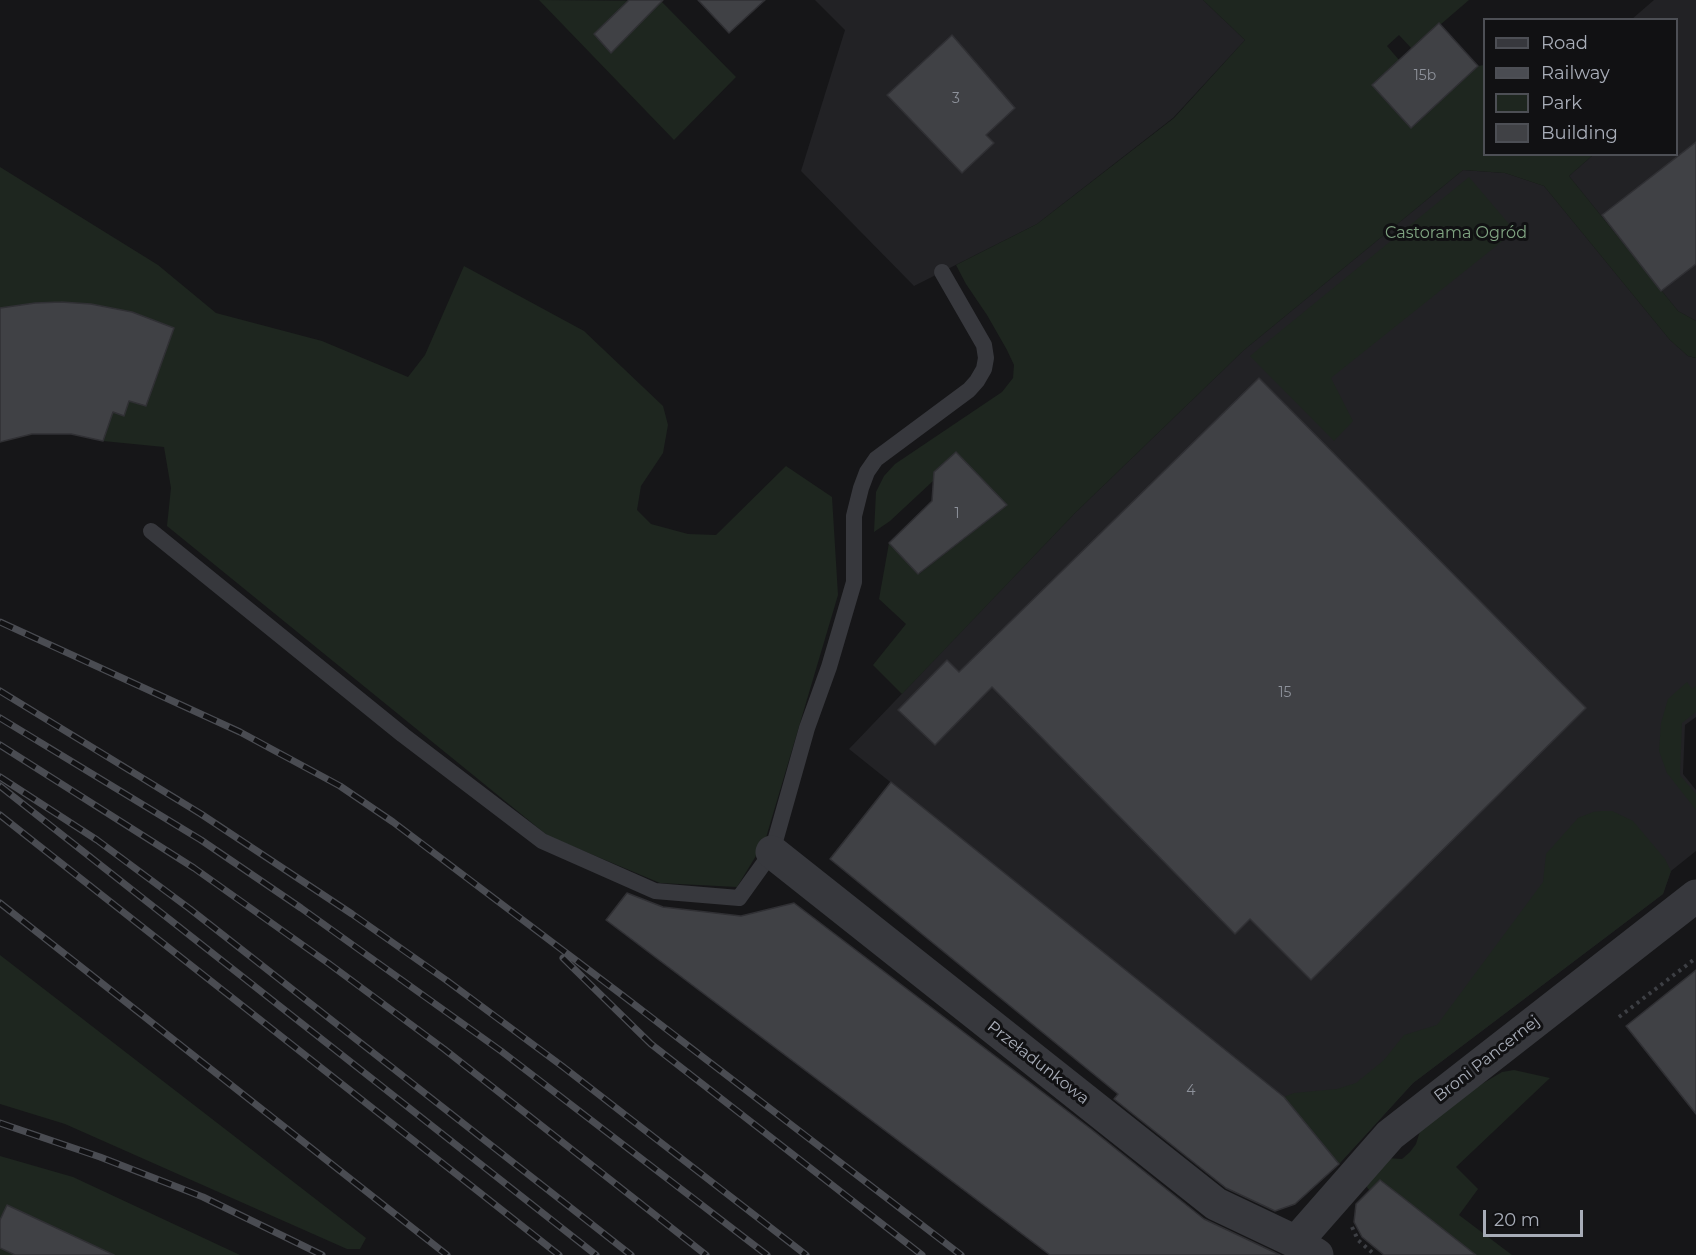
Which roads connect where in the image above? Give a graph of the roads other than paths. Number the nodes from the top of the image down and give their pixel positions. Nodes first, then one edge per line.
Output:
1 (942, 272) dead end
2 (151, 531) dead end
3 (772, 852) junction
4 (1696, 896) edge
5 (1306, 1248) edge

1 - 3 lane
2 - 3 lane
3 - 5 street, Przeładunkowa
4 - 5 street, Broni Pancernej

